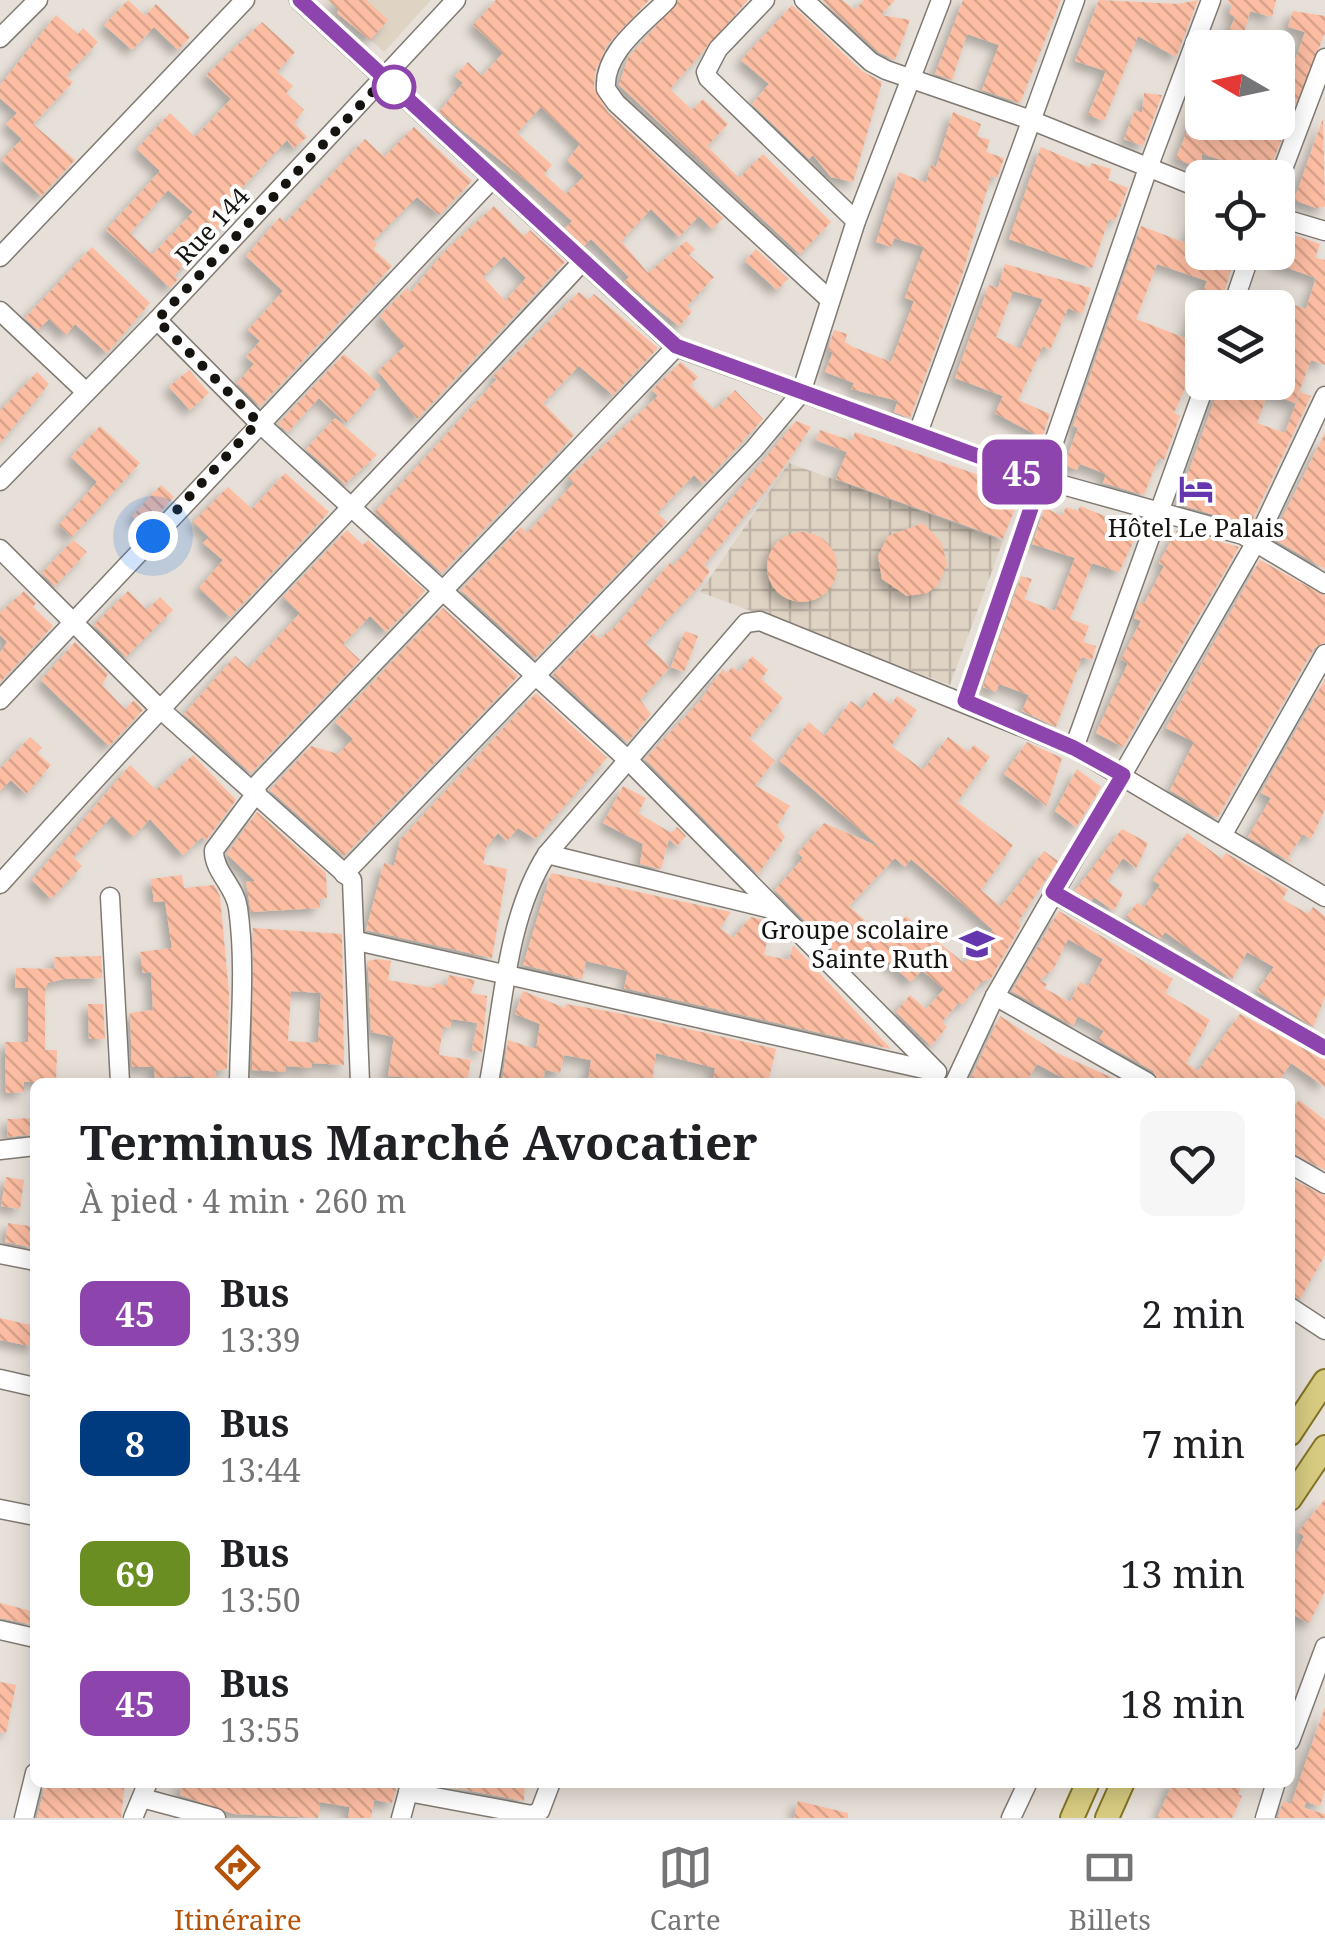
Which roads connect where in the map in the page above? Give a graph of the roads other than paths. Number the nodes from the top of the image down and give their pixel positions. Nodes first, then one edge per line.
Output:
1 (38, 0) edge
2 (245, 0) edge
3 (300, 0) edge
4 (456, 0) edge
5 (667, 0) edge
6 (765, 0) edge
7 (804, 0) edge
8 (941, 0) edge
9 (1075, 0) edge
10 (1211, 0) edge
11 (0, 38) edge
12 (1325, 58) edge
13 (385, 79) junction
14 (912, 79) junction
15 (1028, 119) junction
16 (1286, 160) edge
17 (1148, 168) junction
18 (493, 178) junction
19 (1185, 182) edge
20 (856, 220) junction
21 (1295, 222) edge
22 (1325, 232) edge
23 (0, 257) edge
24 (582, 262) junction
25 (829, 299) junction
26 (0, 311) edge
27 (157, 320) junction
28 (676, 346) junction
29 (84, 391) junction
30 (802, 394) junction
31 (1325, 396) edge
32 (1200, 400) edge
33 (258, 422) junction
34 (918, 433) junction
35 (1041, 479) junction
36 (0, 481) edge
37 (354, 508) junction
38 (1161, 513) junction
39 (1256, 542) junction
40 (0, 549) edge
41 (1325, 584) edge
42 (443, 591) junction
43 (75, 621) junction
44 (1325, 654) edge
45 (536, 676) junction
46 (0, 700) edge
47 (965, 701) junction
48 (159, 708) junction
49 (1074, 748) junction
50 (628, 760) junction
51 (1123, 775) junction
52 (255, 790) junction
53 (1223, 834) junction
54 (547, 854) junction
55 (344, 874) junction
56 (0, 884) edge
57 (1053, 892) junction
58 (1325, 896) edge
59 (110, 897) dead end
60 (775, 910) junction
61 (357, 941) junction
62 (510, 975) junction
63 (994, 996) junction
64 (1325, 1048) edge
65 (937, 1072) junction
66 (120, 1078) edge
67 (239, 1078) edge
68 (360, 1078) edge
69 (490, 1078) edge
70 (953, 1078) edge
71 (956, 1078) edge
72 (1140, 1078) edge
73 (30, 1147) edge
74 (0, 1150) edge
75 (1295, 1167) edge
76 (1325, 1184) edge
77 (0, 1254) edge
78 (30, 1261) edge
79 (1295, 1310) edge
80 (1324, 1327) edge
81 (0, 1379) edge
82 (1325, 1381) edge
83 (30, 1386) edge
84 (1295, 1426) edge
85 (1325, 1447) edge
86 (1295, 1491) edge
87 (0, 1509) edge
88 (30, 1515) edge
89 (0, 1630) edge
90 (30, 1637) edge
91 (1325, 1647) edge
92 (1295, 1728) edge
93 (32, 1788) edge
94 (409, 1788) edge
95 (413, 1788) edge
96 (549, 1788) edge
97 (1025, 1788) edge
98 (1085, 1788) edge
99 (1121, 1788) edge
100 (1274, 1788) edge
101 (145, 1790) edge
102 (24, 1818) edge
103 (133, 1818) edge
104 (216, 1818) edge
105 (401, 1818) edge
106 (1011, 1818) edge
107 (1072, 1818) edge
108 (1107, 1818) edge
109 (1265, 1818) edge

1 - 11 street
2 - 23 street
3 - 13 street
4 - 13 street, Rue 144
5 - 25 street
6 - 20 street
7 - 14 street
8 - 14 street
9 - 15 street
10 - 17 street
12 - 16 street
13 - 18 street
13 - 27 street, Rue 144
14 - 15 street
14 - 20 street
15 - 17 street
15 - 34 street
17 - 19 street
17 - 35 street
18 - 24 street
18 - 33 street
20 - 25 street
21 - 22 street
24 - 28 street
24 - 37 street
25 - 30 street
26 - 29 street
27 - 29 street, Rue 144
27 - 33 street
28 - 30 street
28 - 42 street
29 - 36 street, Rue 144
30 - 34 street
30 - 45 street
31 - 39 street
32 - 38 street
33 - 37 street
33 - 43 street
34 - 35 street
35 - 38 street
35 - 47 street
37 - 42 street
37 - 48 street
38 - 39 street
38 - 49 street
39 - 41 street
39 - 51 street
40 - 43 street
42 - 45 street
42 - 52 street
43 - 46 street
43 - 48 street
44 - 53 street
45 - 50 street
45 - 55 street
47 - 49 street
47 - 50 street
48 - 52 street
48 - 56 street
49 - 51 street
50 - 54 street
50 - 60 street
51 - 53 street
51 - 57 street
52 - 55 street
52 - 67 street
53 - 58 street
54 - 60 street
54 - 62 street
55 - 61 street
57 - 63 street
57 - 64 street
59 - 66 street
60 - 65 street
61 - 62 street
61 - 68 street
62 - 65 street
62 - 69 street
63 - 71 street
63 - 72 street
65 - 70 street
73 - 74 street
75 - 76 street
77 - 78 street
79 - 80 street
81 - 83 street
82 - 84 main road
85 - 86 main road
87 - 88 street
89 - 90 street
91 - 92 street
93 - 102 street
94 - 105 street
95 - 96 street
97 - 106 street
98 - 107 main road
99 - 108 main road
100 - 109 street
101 - 103 street
101 - 104 street

